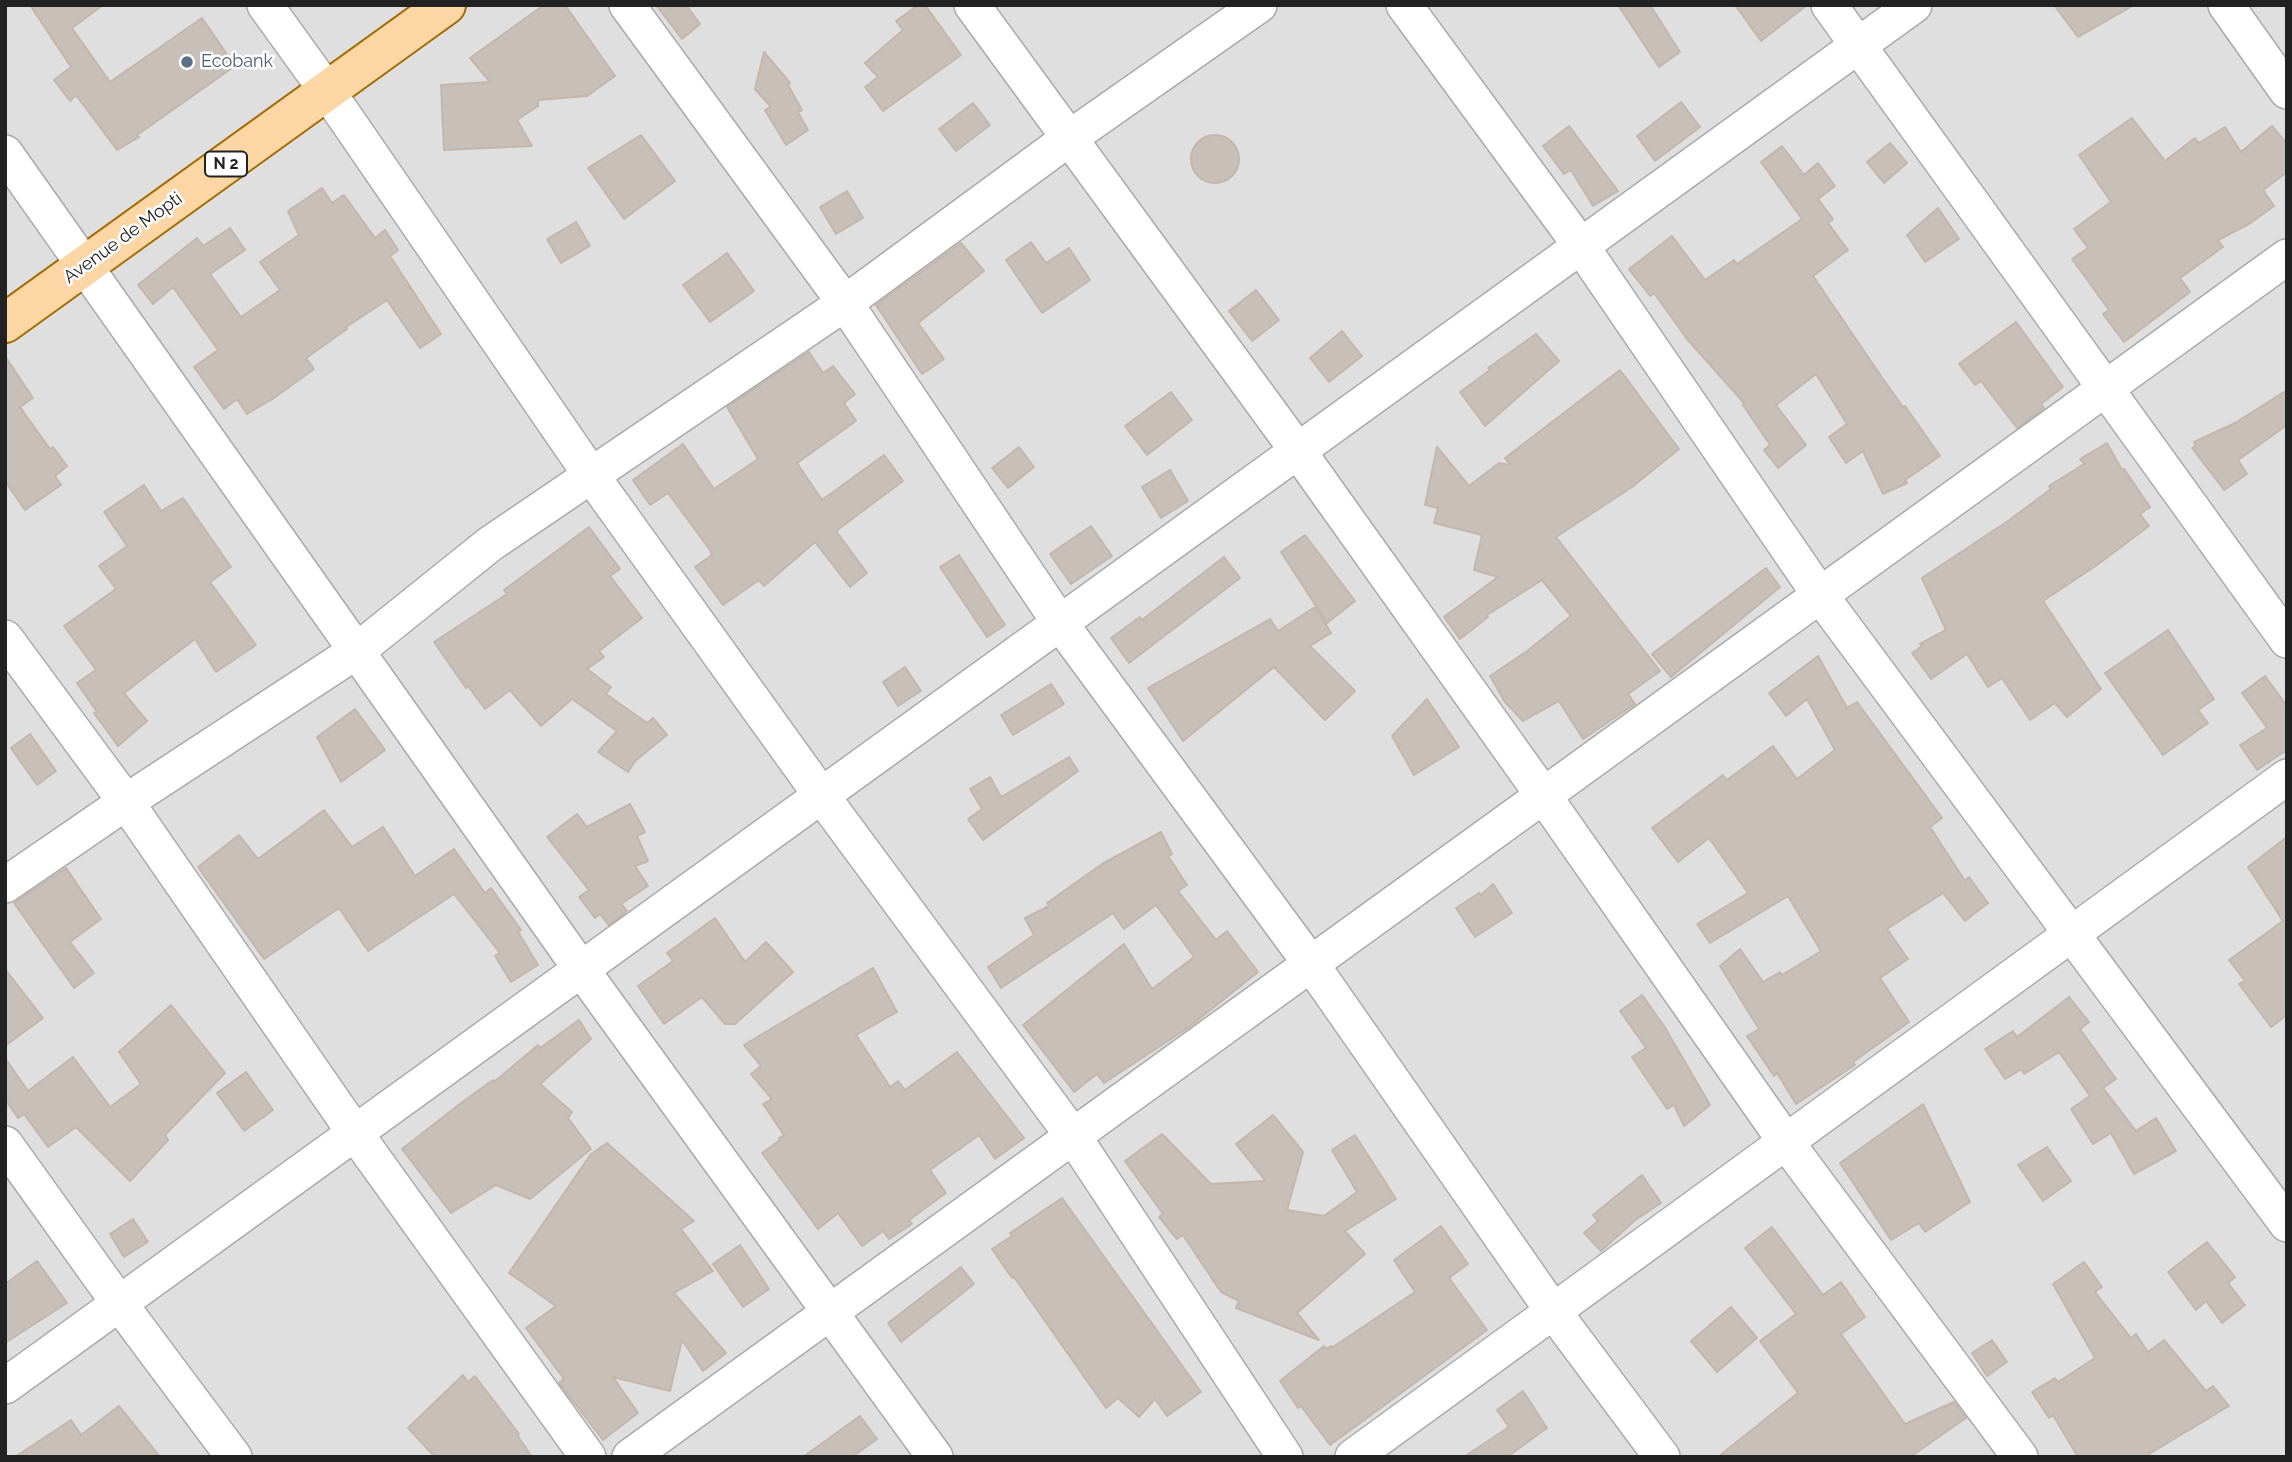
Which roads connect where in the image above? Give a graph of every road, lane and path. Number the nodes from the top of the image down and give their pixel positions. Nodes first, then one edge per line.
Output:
1 (265, 5) edge
2 (446, 5) edge
3 (627, 5) edge
4 (972, 5) edge
5 (1259, 5) edge
6 (1404, 5) edge
7 (1829, 5) edge
8 (1914, 5) edge
9 (2226, 5) edge
10 (1857, 47) junction
11 (327, 91) junction
12 (2287, 91) edge
13 (1068, 139) junction
14 (5, 153) edge
15 (1581, 246) junction
16 (2287, 257) edge
17 (85, 266) junction
18 (845, 303) junction
19 (5, 323) edge
20 (2106, 388) junction
21 (1298, 451) junction
22 (591, 475) junction
23 (1820, 594) junction
24 (1060, 623) junction
25 (5, 638) edge
26 (2287, 640) edge
27 (358, 650) junction
28 (2287, 777) edge
29 (821, 795) junction
30 (1543, 795) junction
31 (126, 802) junction
32 (5, 885) edge
33 (2071, 934) junction
34 (1311, 964) junction
35 (581, 969) junction
36 (355, 1133) junction
37 (1073, 1136) junction
38 (1786, 1142) junction
39 (5, 1144) edge
40 (2287, 1224) edge
41 (119, 1303) junction
42 (1553, 1311) junction
43 (830, 1312) junction
44 (5, 1386) edge
45 (234, 1457) edge
46 (588, 1457) edge
47 (630, 1457) edge
48 (935, 1457) edge
49 (1284, 1457) edge
50 (1353, 1457) edge
51 (1662, 1457) edge
52 (2020, 1457) edge

1 - 11 street
2 - 11 main road, Avenue de Mopti / N 2
3 - 18 street
4 - 13 street
5 - 13 street
6 - 15 street
7 - 10 street
8 - 10 street
9 - 12 street
10 - 15 street
10 - 20 street
11 - 17 main road, Avenue de Mopti / N 2
11 - 22 street
13 - 18 street
13 - 21 street
14 - 17 street
15 - 21 street
15 - 23 street
16 - 20 street
17 - 19 main road, Avenue de Mopti / N 2
17 - 27 street
18 - 22 street
18 - 24 street
20 - 23 street
20 - 26 street
21 - 24 street
21 - 30 street
22 - 27 street
22 - 29 street
23 - 30 street
23 - 33 street
24 - 29 street
24 - 34 street
25 - 31 street
27 - 31 street
27 - 35 street
28 - 33 street
29 - 35 street
29 - 37 street
30 - 34 street
30 - 38 street
31 - 32 street
31 - 36 street
33 - 38 street
33 - 40 street
34 - 37 street
34 - 42 street
35 - 36 street
35 - 43 street
36 - 41 street
36 - 46 street
37 - 43 street
37 - 49 street
38 - 42 street
38 - 52 street
39 - 41 street
41 - 44 street
41 - 45 street
42 - 50 street
42 - 51 street
43 - 47 street
43 - 48 street

